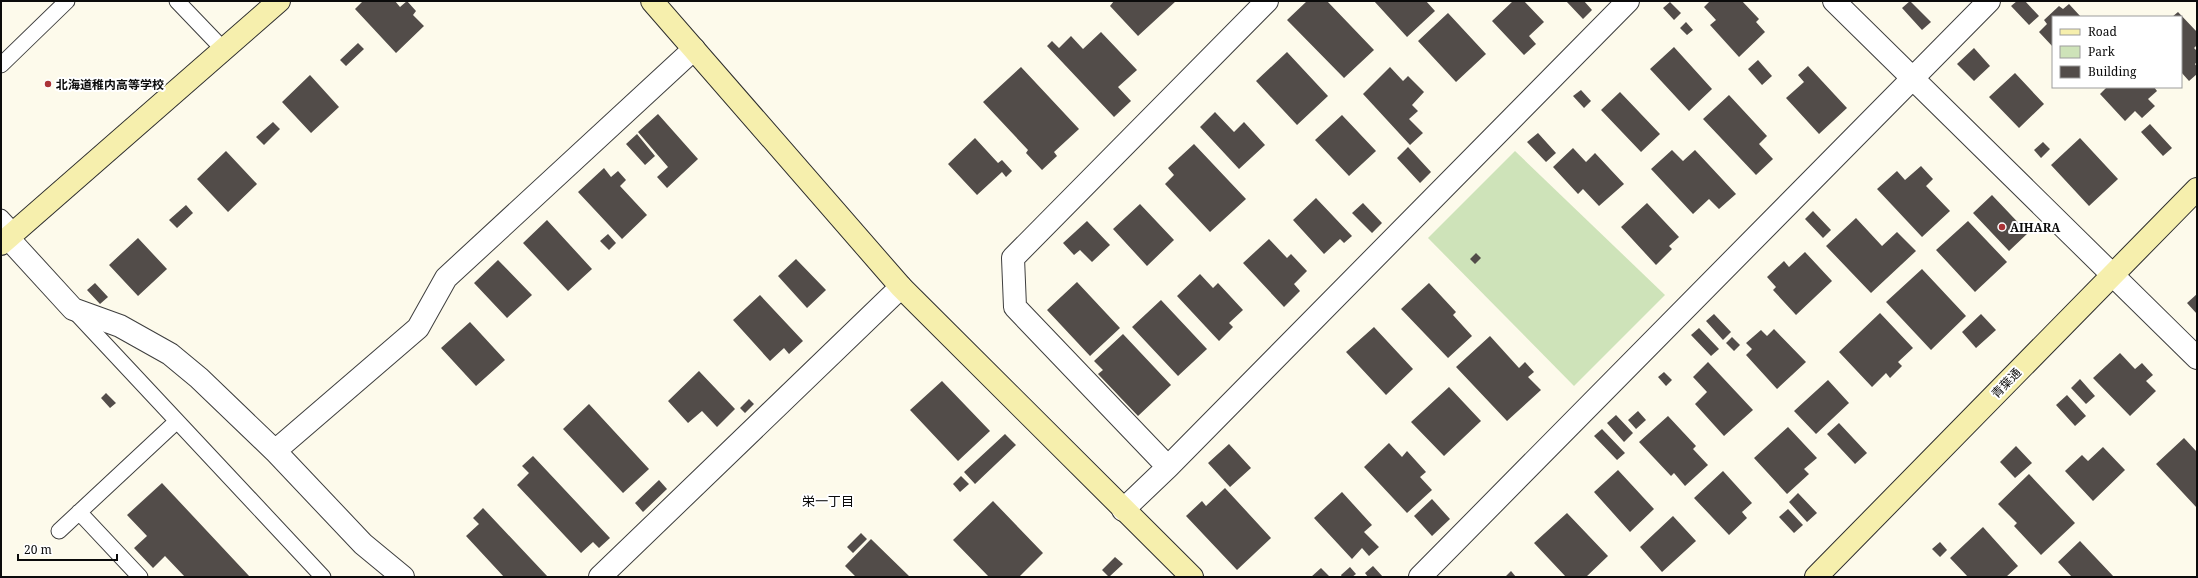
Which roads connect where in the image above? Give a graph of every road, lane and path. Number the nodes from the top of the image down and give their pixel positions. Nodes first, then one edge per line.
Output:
1 (67, 1) edge
2 (177, 1) edge
3 (279, 1) edge
4 (652, 1) edge
5 (1267, 1) edge
6 (1628, 1) edge
7 (1834, 1) edge
8 (1989, 1) edge
9 (694, 49) junction
10 (223, 50) junction
11 (1, 65) edge
12 (1913, 79) junction
13 (2197, 189) edge
14 (6, 233) edge
15 (2113, 274) junction
16 (901, 287) junction
17 (73, 309) junction
18 (2197, 358) edge
19 (177, 420) junction
20 (276, 451) junction
21 (1168, 467) junction
22 (1123, 510) junction
23 (79, 512) junction
24 (59, 531) dead end
25 (140, 577) edge
26 (323, 577) edge
27 (403, 577) edge
28 (600, 577) edge
29 (1192, 577) edge
30 (1420, 577) edge
31 (1816, 577) edge

1 - 11 lane
2 - 10 lane
3 - 10 street
4 - 9 street
5 - 21 street
6 - 21 street
7 - 12 street
8 - 12 street
9 - 16 street
9 - 20 street
10 - 14 street
12 - 15 street
12 - 30 street
13 - 15 street, 青葉通
14 - 17 street
15 - 18 street
15 - 31 street, 青葉通
16 - 22 street
16 - 28 street
17 - 19 lane
17 - 20 street
19 - 23 lane
19 - 26 lane
20 - 27 street
21 - 22 street
22 - 29 street
23 - 24 lane
23 - 25 lane

